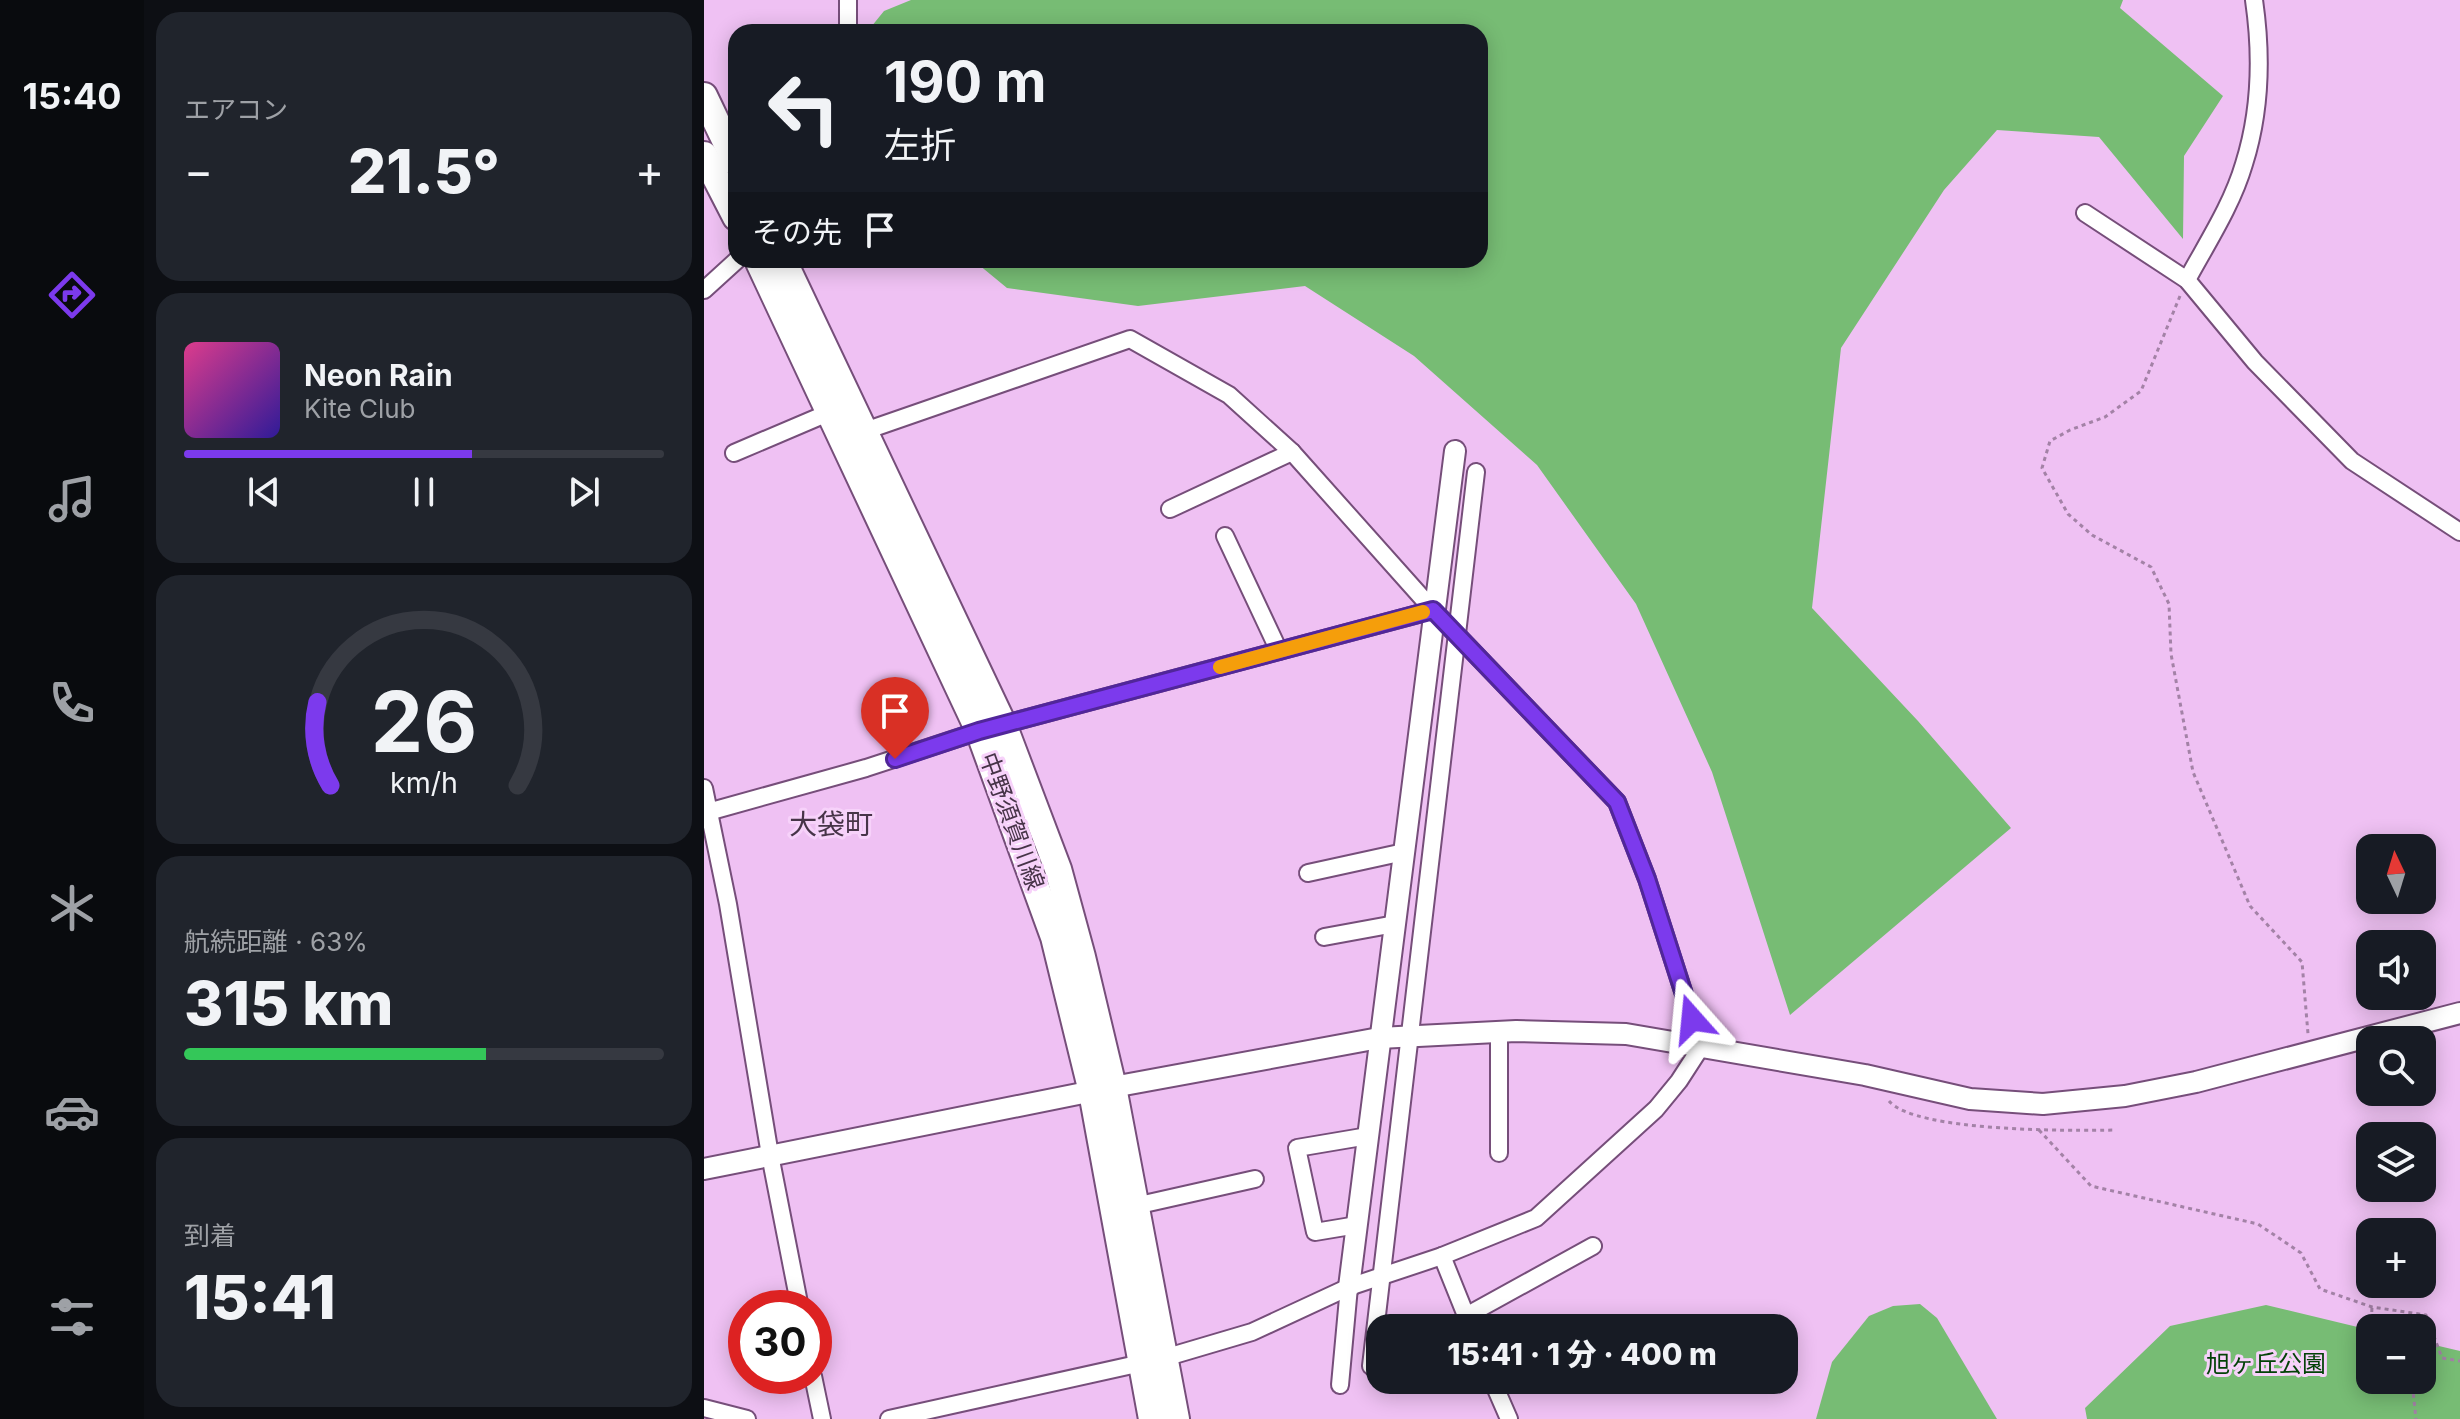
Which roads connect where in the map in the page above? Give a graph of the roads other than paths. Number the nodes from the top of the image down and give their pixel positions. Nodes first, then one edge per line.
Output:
1 (848, 0) edge
2 (2254, 0) edge
3 (848, 24) edge
4 (704, 96) edge
5 (728, 146) edge
6 (704, 155) edge
7 (728, 202) edge
8 (2085, 213) dead end
9 (728, 268) edge
10 (762, 268) edge
11 (786, 268) edge
12 (2187, 280) junction
13 (704, 290) edge
14 (828, 413) junction
15 (853, 436) junction
16 (1455, 451) dead end
17 (1292, 452) junction
18 (734, 453) dead end
19 (1476, 472) dead end
20 (1170, 509) dead end
21 (2460, 532) edge
22 (1225, 536) dead end
23 (1433, 610) junction
24 (1458, 636) junction
25 (1279, 651) junction
26 (991, 728) junction
27 (704, 788) edge
28 (706, 812) edge
29 (1404, 852) junction
30 (1308, 873) dead end
31 (1395, 924) junction
32 (1324, 937) dead end
33 (2460, 1013) edge
34 (1499, 1031) junction
35 (1409, 1037) junction
36 (1379, 1038) junction
37 (1701, 1047) junction
38 (1103, 1090) junction
39 (1368, 1136) junction
40 (1499, 1153) dead end
41 (770, 1155) junction
42 (704, 1169) edge
43 (1255, 1179) dead end
44 (1135, 1206) junction
45 (1357, 1225) junction
46 (1593, 1246) dead end
47 (1442, 1256) junction
48 (1381, 1276) junction
49 (1349, 1287) junction
50 (796, 1290) edge
51 (1377, 1314) edge
52 (1465, 1314) edge
53 (1481, 1314) edge
54 (1153, 1360) junction
55 (1340, 1385) dead end
56 (817, 1394) edge
57 (1498, 1394) edge
58 (704, 1408) edge
59 (747, 1419) edge
60 (822, 1419) edge
61 (889, 1419) edge
62 (1152, 1419) edge
63 (1176, 1419) edge
64 (1509, 1419) edge

1 - 3 street
2 - 12 street
4 - 5 main road
6 - 7 main road
8 - 12 street
9 - 13 street
10 - 14 main road, 中野須賀川線
11 - 15 main road, 中野須賀川線
12 - 21 street
14 - 15 main road, 中野須賀川線
14 - 18 street
15 - 17 street
15 - 26 main road, 中野須賀川線
16 - 23 street
17 - 20 street
17 - 23 street
19 - 24 street
22 - 25 street
23 - 24 street
23 - 25 street
23 - 29 street
24 - 35 street
24 - 37 street
25 - 26 street
26 - 28 street
26 - 38 main road, 中野須賀川線
27 - 28 street
28 - 41 street
29 - 30 street
29 - 31 street
31 - 32 street
31 - 36 street
33 - 37 street
34 - 35 street
34 - 37 street
34 - 40 street
35 - 36 street
35 - 48 street
36 - 38 street
36 - 39 street
37 - 47 street
38 - 41 street
38 - 44 main road, 中野須賀川線
38 - 54 main road, 中野須賀川線
39 - 45 street
39 - 45 street
41 - 42 street
41 - 50 street
43 - 44 street
44 - 54 main road, 中野須賀川線
45 - 49 street
46 - 53 street
47 - 48 street
47 - 52 street
48 - 49 street
48 - 51 street
49 - 54 street
49 - 55 street
54 - 61 street
54 - 62 main road, 中野須賀川線
54 - 63 main road, 中野須賀川線
56 - 60 street
57 - 64 street
58 - 59 street

